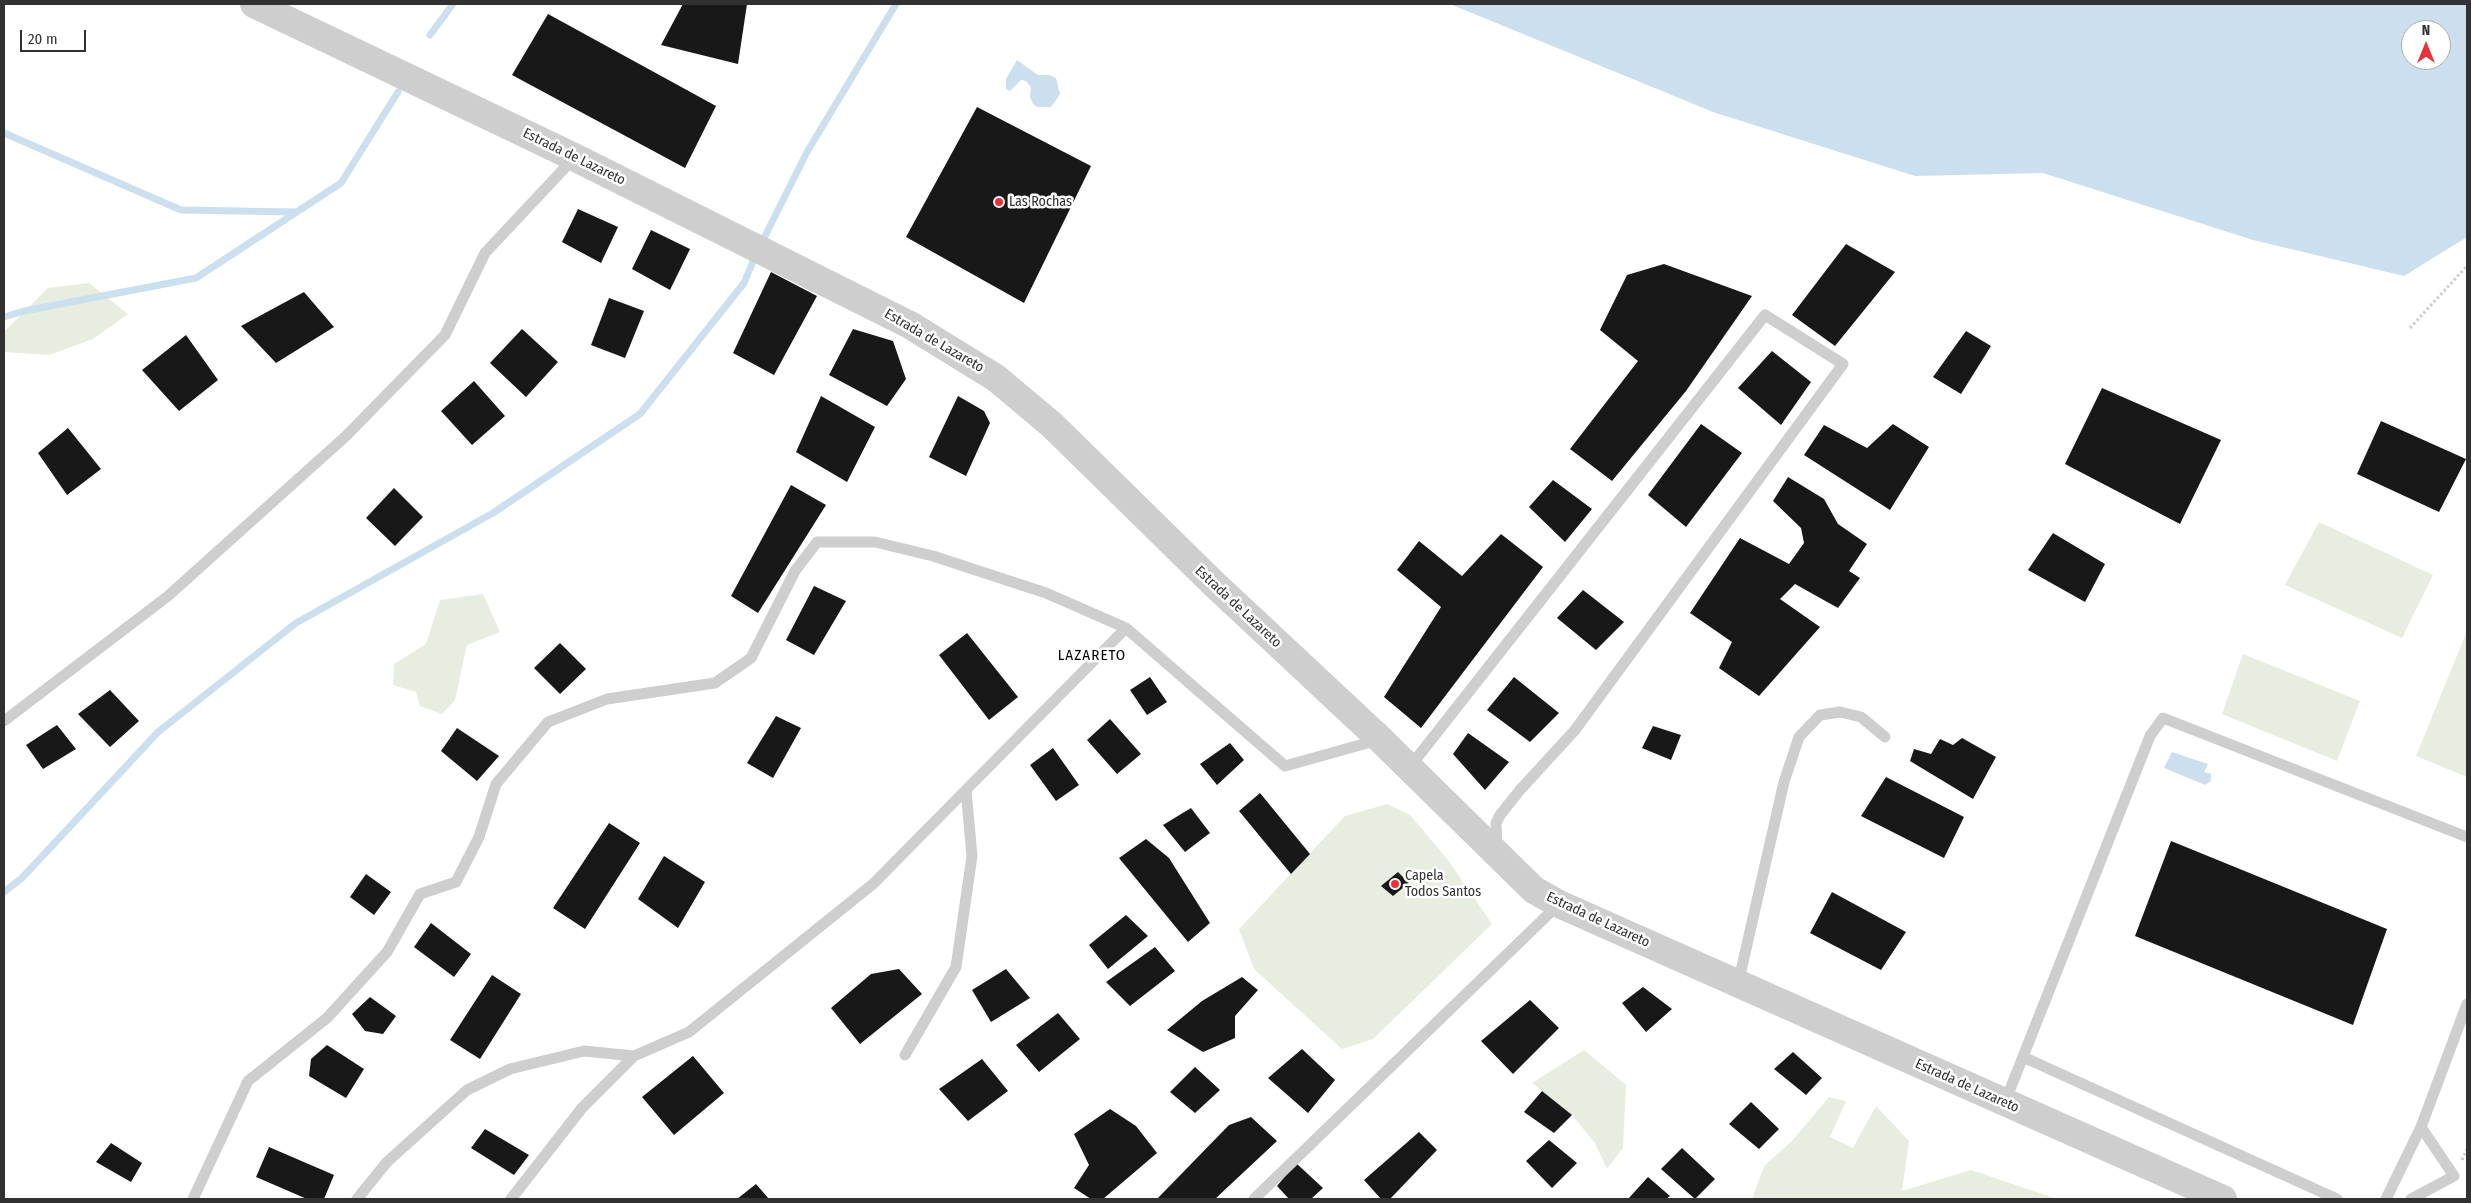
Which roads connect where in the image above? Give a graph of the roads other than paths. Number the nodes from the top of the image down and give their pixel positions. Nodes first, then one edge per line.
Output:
1 (254, 4) edge
2 (574, 157) junction
3 (1126, 628) junction
4 (4, 721) edge
5 (1885, 737) dead end
6 (1380, 739) junction
7 (1409, 768) junction
8 (966, 790) junction
9 (2467, 838) edge
10 (1502, 859) junction
11 (1559, 904) junction
12 (1738, 984) junction
13 (2467, 1004) edge
14 (905, 1055) dead end
15 (634, 1056) junction
16 (2023, 1057) junction
17 (2005, 1102) junction
18 (2421, 1127) junction
19 (193, 1199) edge
20 (357, 1199) edge
21 (511, 1199) edge
22 (1254, 1199) edge
23 (2223, 1199) edge
24 (2337, 1199) edge
25 (2386, 1199) edge
26 (2411, 1199) edge

1 - 2 street, Estrada de Lazareto
2 - 4 lane
2 - 6 street, Estrada de Lazareto
3 - 6 lane
3 - 8 lane
3 - 19 lane
5 - 12 lane
6 - 7 street, Estrada de Lazareto
7 - 10 street, Estrada de Lazareto
7 - 10 lane
8 - 14 lane
8 - 15 lane
9 - 16 lane
10 - 11 street, Estrada de Lazareto
11 - 12 street, Estrada de Lazareto
11 - 22 lane
12 - 17 street, Estrada de Lazareto
13 - 18 lane
15 - 20 lane
15 - 21 lane
16 - 17 lane
16 - 24 lane
17 - 23 street, Estrada de Lazareto
18 - 25 lane
18 - 26 lane

